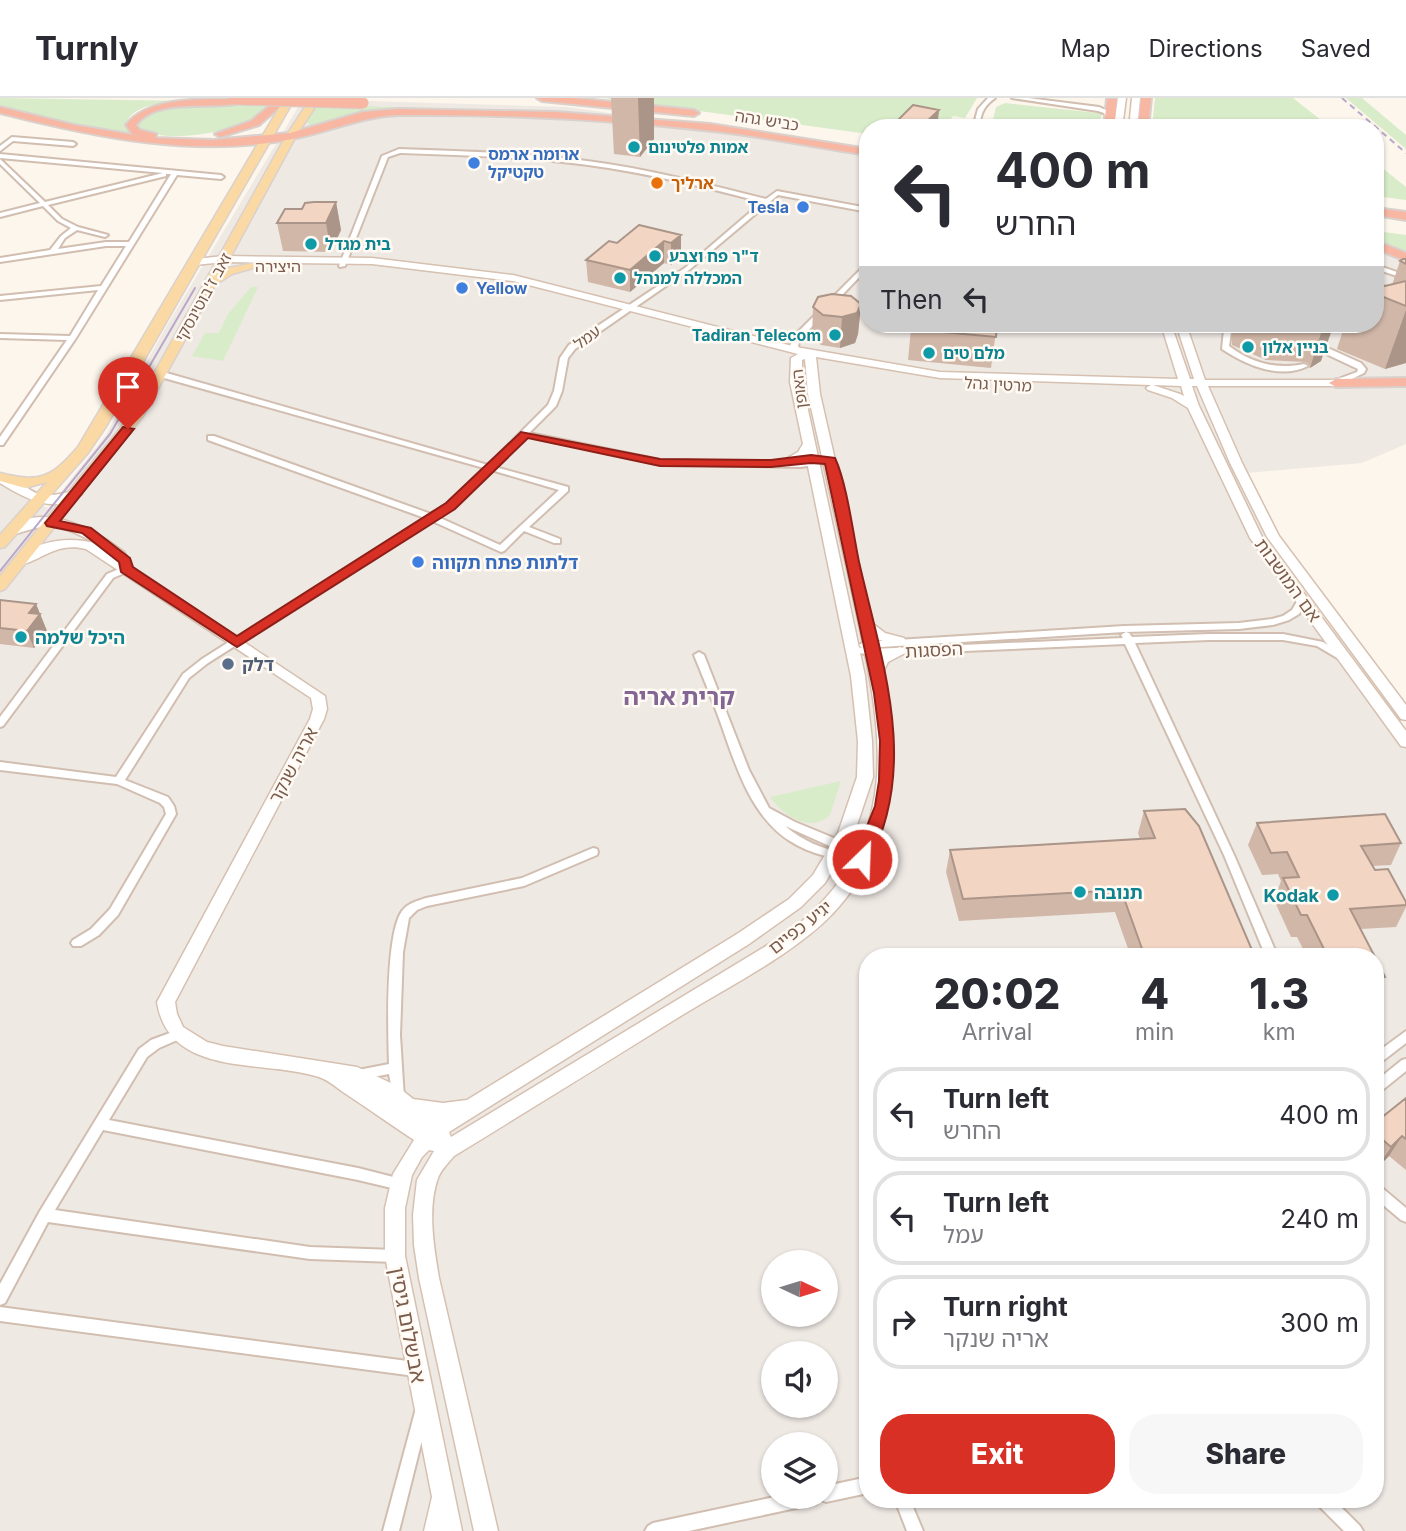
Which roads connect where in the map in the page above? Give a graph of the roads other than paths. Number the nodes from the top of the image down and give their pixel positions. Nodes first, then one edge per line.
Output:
1 (199, 98) edge
2 (288, 98) edge
3 (542, 98) edge
4 (982, 98) edge
5 (992, 98) edge
6 (1015, 98) edge
7 (1035, 98) edge
8 (1112, 98) edge
9 (1122, 98) edge
10 (1136, 98) edge
11 (1146, 98) edge
12 (233, 100) edge
13 (313, 100) edge
14 (497, 102) dead end
15 (0, 110) edge
16 (729, 118) dead end
17 (969, 119) edge
18 (976, 119) edge
19 (1109, 119) edge
20 (1110, 119) edge
21 (1119, 119) edge
22 (1134, 119) edge
23 (1144, 119) edge
24 (71, 128) junction
25 (723, 129) junction
26 (291, 136) junction
27 (264, 139) junction
28 (73, 144) dead end
29 (859, 145) edge
30 (0, 149) edge
31 (859, 151) edge
32 (256, 153) junction
33 (0, 156) edge
34 (0, 161) edge
35 (175, 173) junction
36 (221, 177) dead end
37 (766, 201) junction
38 (44, 202) junction
39 (859, 209) edge
40 (1384, 214) edge
41 (0, 215) edge
42 (1406, 217) edge
43 (1384, 226) edge
44 (76, 228) junction
45 (1406, 228) edge
46 (105, 235) dead end
47 (129, 244) junction
48 (230, 247) junction
49 (1384, 248) edge
50 (53, 251) junction
51 (1406, 257) edge
52 (0, 260) edge
53 (269, 260) junction
54 (195, 262) junction
55 (222, 262) junction
56 (343, 263) junction
57 (254, 266) junction
58 (1384, 270) edge
59 (859, 273) edge
60 (1406, 277) edge
61 (208, 287) junction
62 (102, 288) junction
63 (0, 298) edge
64 (632, 306) junction
65 (711, 330) junction
66 (1171, 333) edge
67 (1184, 333) edge
68 (1227, 333) edge
69 (0, 337) edge
70 (72, 338) junction
71 (1335, 346) dead end
72 (771, 351) junction
73 (1327, 351) junction
74 (797, 354) junction
75 (810, 357) junction
76 (1315, 359) dead end
77 (1188, 366) junction
78 (1304, 366) dead end
79 (850, 367) junction
80 (160, 374) junction
81 (1164, 381) junction
82 (796, 382) junction
83 (1406, 382) edge
84 (1201, 383) junction
85 (1232, 383) junction
86 (1336, 383) junction
87 (1186, 384) junction
88 (1152, 388) junction
89 (814, 394) junction
90 (1194, 406) junction
91 (525, 434) junction
92 (211, 438) dead end
93 (0, 443) edge
94 (808, 445) junction
95 (790, 460) junction
96 (831, 461) junction
97 (812, 462) junction
98 (771, 464) junction
99 (491, 468) junction
100 (64, 472) junction
101 (0, 477) edge
102 (76, 494) junction
103 (38, 501) junction
104 (431, 517) junction
105 (52, 523) junction
106 (523, 528) junction
107 (12, 531) junction
108 (557, 541) dead end
109 (0, 544) edge
110 (21, 561) junction
111 (126, 569) junction
112 (0, 586) edge
113 (1303, 600) junction
114 (867, 626) junction
115 (1126, 634) junction
116 (237, 642) junction
117 (899, 646) junction
118 (871, 648) junction
119 (852, 649) junction
120 (699, 655) dead end
121 (1345, 659) junction
122 (876, 672) junction
123 (1406, 715) edge
124 (0, 724) edge
125 (1406, 742) edge
126 (0, 766) edge
127 (118, 781) junction
128 (838, 850) junction
129 (593, 852) dead end
130 (862, 859) junction
131 (77, 943) dead end
132 (1268, 948) edge
133 (178, 1035) junction
134 (1406, 1036) edge
135 (1384, 1053) edge
136 (1406, 1064) edge
137 (394, 1068) junction
138 (326, 1070) junction
139 (357, 1074) junction
140 (1384, 1077) edge
141 (475, 1105) junction
142 (400, 1107) junction
143 (100, 1124) junction
144 (431, 1134) junction
145 (447, 1150) junction
146 (403, 1175) junction
147 (1384, 1198) edge
148 (45, 1215) junction
149 (1406, 1216) edge
150 (395, 1256) junction
151 (0, 1298) edge
152 (0, 1314) edge
153 (415, 1369) junction
154 (423, 1406) junction
155 (859, 1487) edge
156 (838, 1491) edge
157 (442, 1492) junction
158 (761, 1508) edge
159 (905, 1508) edge
160 (1331, 1508) edge
161 (391, 1531) edge
162 (436, 1531) edge
163 (450, 1531) edge
164 (486, 1531) edge
165 (653, 1531) edge
166 (915, 1531) edge
167 (1355, 1531) edge

1 - 12 highway
2 - 12 highway
2 - 27 main road, זאב ז'בוטינסקי
3 - 16 highway
4 - 17 street
5 - 18 street
6 - 19 street
7 - 8 street
8 - 20 highway
9 - 21 street
10 - 22 street
11 - 23 highway
12 - 13 highway, כביש גהה, bridge
13 - 25 highway, כביש גהה, bridge
13 - 26 main road, זאב ז'בוטינסקי
14 - 29 highway, כביש גהה
15 - 24 highway
24 - 27 highway
24 - 32 highway
25 - 26 highway
25 - 31 highway, כביש גהה
26 - 27 highway
26 - 48 main road, זאב ז'בוטינסקי
27 - 32 main road, זאב ז'בוטינסקי
28 - 30 street
32 - 54 main road, זאב ז'בוטינסקי
33 - 35 street
34 - 38 street
35 - 36 street
35 - 38 street
35 - 47 street
37 - 39 street
37 - 56 street
37 - 64 street, עמל
38 - 41 street
38 - 44 street
40 - 42 highway
43 - 45 highway
44 - 46 street
44 - 50 street
47 - 50 street
47 - 62 street
48 - 53 street
48 - 55 main road, זאב ז'בוטינסקי
49 - 51 highway
50 - 52 street
53 - 55 street, היצירה
53 - 56 street, היצירה
54 - 55 street, היצירה
54 - 100 main road, זאב ז'בוטינסקי
55 - 57 street, היצירה
55 - 61 main road, זאב ז'בוטינסקי
56 - 57 street, היצירה
56 - 64 street, היצירה
57 - 61 main road
58 - 60 street
59 - 74 street
61 - 80 main road, זאב ז'בוטינסקי
62 - 63 street
62 - 70 street
64 - 65 street, היצירה
64 - 91 street, עמל
65 - 72 street, היצירה
65 - 74 street, היצירה
66 - 77 street, אם המושבות
67 - 77 street, אם המושבות
68 - 78 street
69 - 70 street
70 - 93 street
71 - 73 street
72 - 74 street, היצירה
72 - 82 street
73 - 76 street
73 - 86 street
74 - 75 street, האופן
74 - 82 street, האופן
75 - 79 street, מרטין גהל
75 - 81 street, מרטין גהל
75 - 89 street, האופן
77 - 81 street
77 - 84 street, אם המושבות
77 - 85 street
77 - 87 street, אם המושבות
79 - 88 street, מרטין גהל
79 - 89 street
80 - 99 street
80 - 102 main road, זאב ז'בוטינסקי
81 - 87 street, מרטין גהל
82 - 94 street, האופן
83 - 86 highway
84 - 85 street, מרטין גהל
84 - 87 street, מרטין גהל
84 - 123 street, אם המושבות
85 - 86 street, מרטין גהל
87 - 88 street, מרטין גהל
87 - 90 street, אם המושבות
88 - 90 street
89 - 96 street, האופן
90 - 113 street, אם המושבות
91 - 98 street
91 - 99 street, עמל
92 - 104 street
94 - 95 street
94 - 97 street, האופן
95 - 97 street
95 - 98 street
96 - 97 street
96 - 114 street, יגיע כפיים
97 - 98 street
97 - 119 street, יגיע כפיים
99 - 104 street, עמל
99 - 106 street
100 - 101 main road
100 - 103 main road, זאב ז'בוטינסקי
101 - 103 street
102 - 103 street
102 - 105 main road, זאב ז'בוטינסקי
103 - 107 main road, זאב ז'בוטינסקי
104 - 106 street
104 - 116 street, עמל
105 - 107 street, אריה שנקר
105 - 110 main road, זאב ז'בוטינסקי
105 - 111 street, אריה שנקר
106 - 108 street
107 - 109 main road, זאב ז'בוטינסקי
110 - 111 street, אריה שנקר
110 - 112 main road, זאב ז'בוטינסקי
111 - 116 street, אריה שנקר
111 - 124 street
113 - 115 street, הפסגות
113 - 121 street, אם המושבות
114 - 117 street
114 - 118 street, יגיע כפיים
115 - 117 street, הפסגות
115 - 121 street, הפסגות
115 - 132 street
116 - 127 street, עמל
116 - 133 street, אריה שנקר
117 - 118 street, הפסגות
117 - 122 street
118 - 119 street, הפסגות
118 - 122 street, יגיע כפיים
119 - 128 street, יגיע כפיים
120 - 128 street
121 - 125 street, אם המושבות
122 - 130 street, יגיע כפיים
126 - 127 street
127 - 131 street
128 - 130 street
128 - 141 street, יגיע כפיים
129 - 137 street
130 - 145 street, יגיע כפיים
133 - 138 street
133 - 143 street
134 - 135 street
136 - 140 street
137 - 139 street
137 - 142 street
138 - 139 street
138 - 142 street
139 - 142 street
141 - 142 street
141 - 144 street, יגיע כפיים
142 - 144 street
142 - 146 street
143 - 146 street
143 - 148 street
144 - 145 street
144 - 146 street, אבשלום גיסין
145 - 164 street, אבשלום גיסין
146 - 150 street, אבשלום גיסין
147 - 149 street
148 - 150 street
148 - 151 street
150 - 153 street, אבשלום גיסין
152 - 153 street
153 - 154 street, אבשלום גיסין
154 - 157 street, אבשלום גיסין
154 - 161 street
155 - 156 street
157 - 162 street
157 - 163 street, אבשלום גיסין
158 - 165 street
159 - 166 street
160 - 167 street

